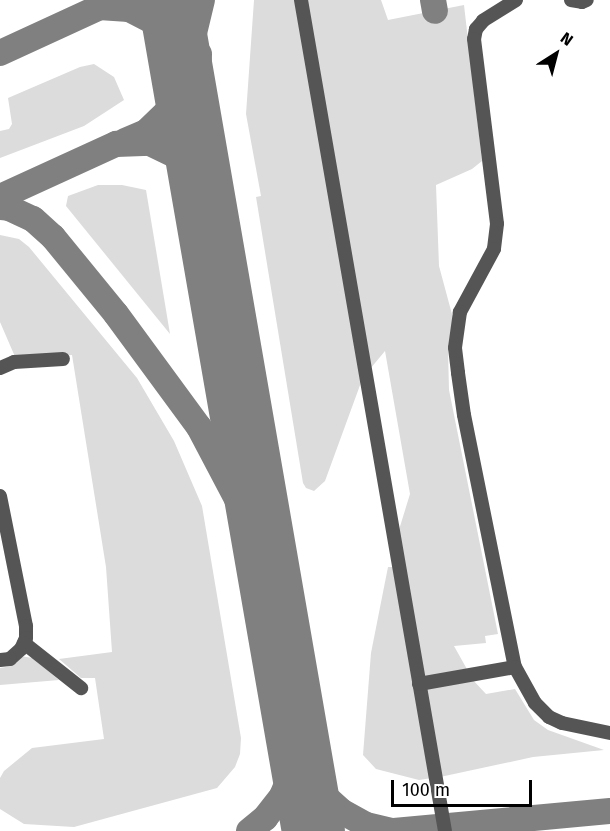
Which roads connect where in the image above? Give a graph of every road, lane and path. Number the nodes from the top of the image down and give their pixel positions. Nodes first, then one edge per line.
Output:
1 (301, 0) edge
2 (516, 0) edge
3 (571, 0) edge
4 (587, 0) edge
5 (63, 358) dead end
6 (0, 368) edge
7 (0, 496) edge
8 (24, 643) junction
9 (0, 660) edge
10 (515, 667) junction
11 (420, 684) junction
12 (81, 688) dead end
13 (610, 733) edge
14 (445, 831) edge

1 - 11 lane
2 - 10 lane
3 - 4 lane
5 - 6 lane
7 - 8 lane
8 - 9 lane
8 - 12 lane
10 - 11 lane
10 - 13 lane
11 - 14 lane

